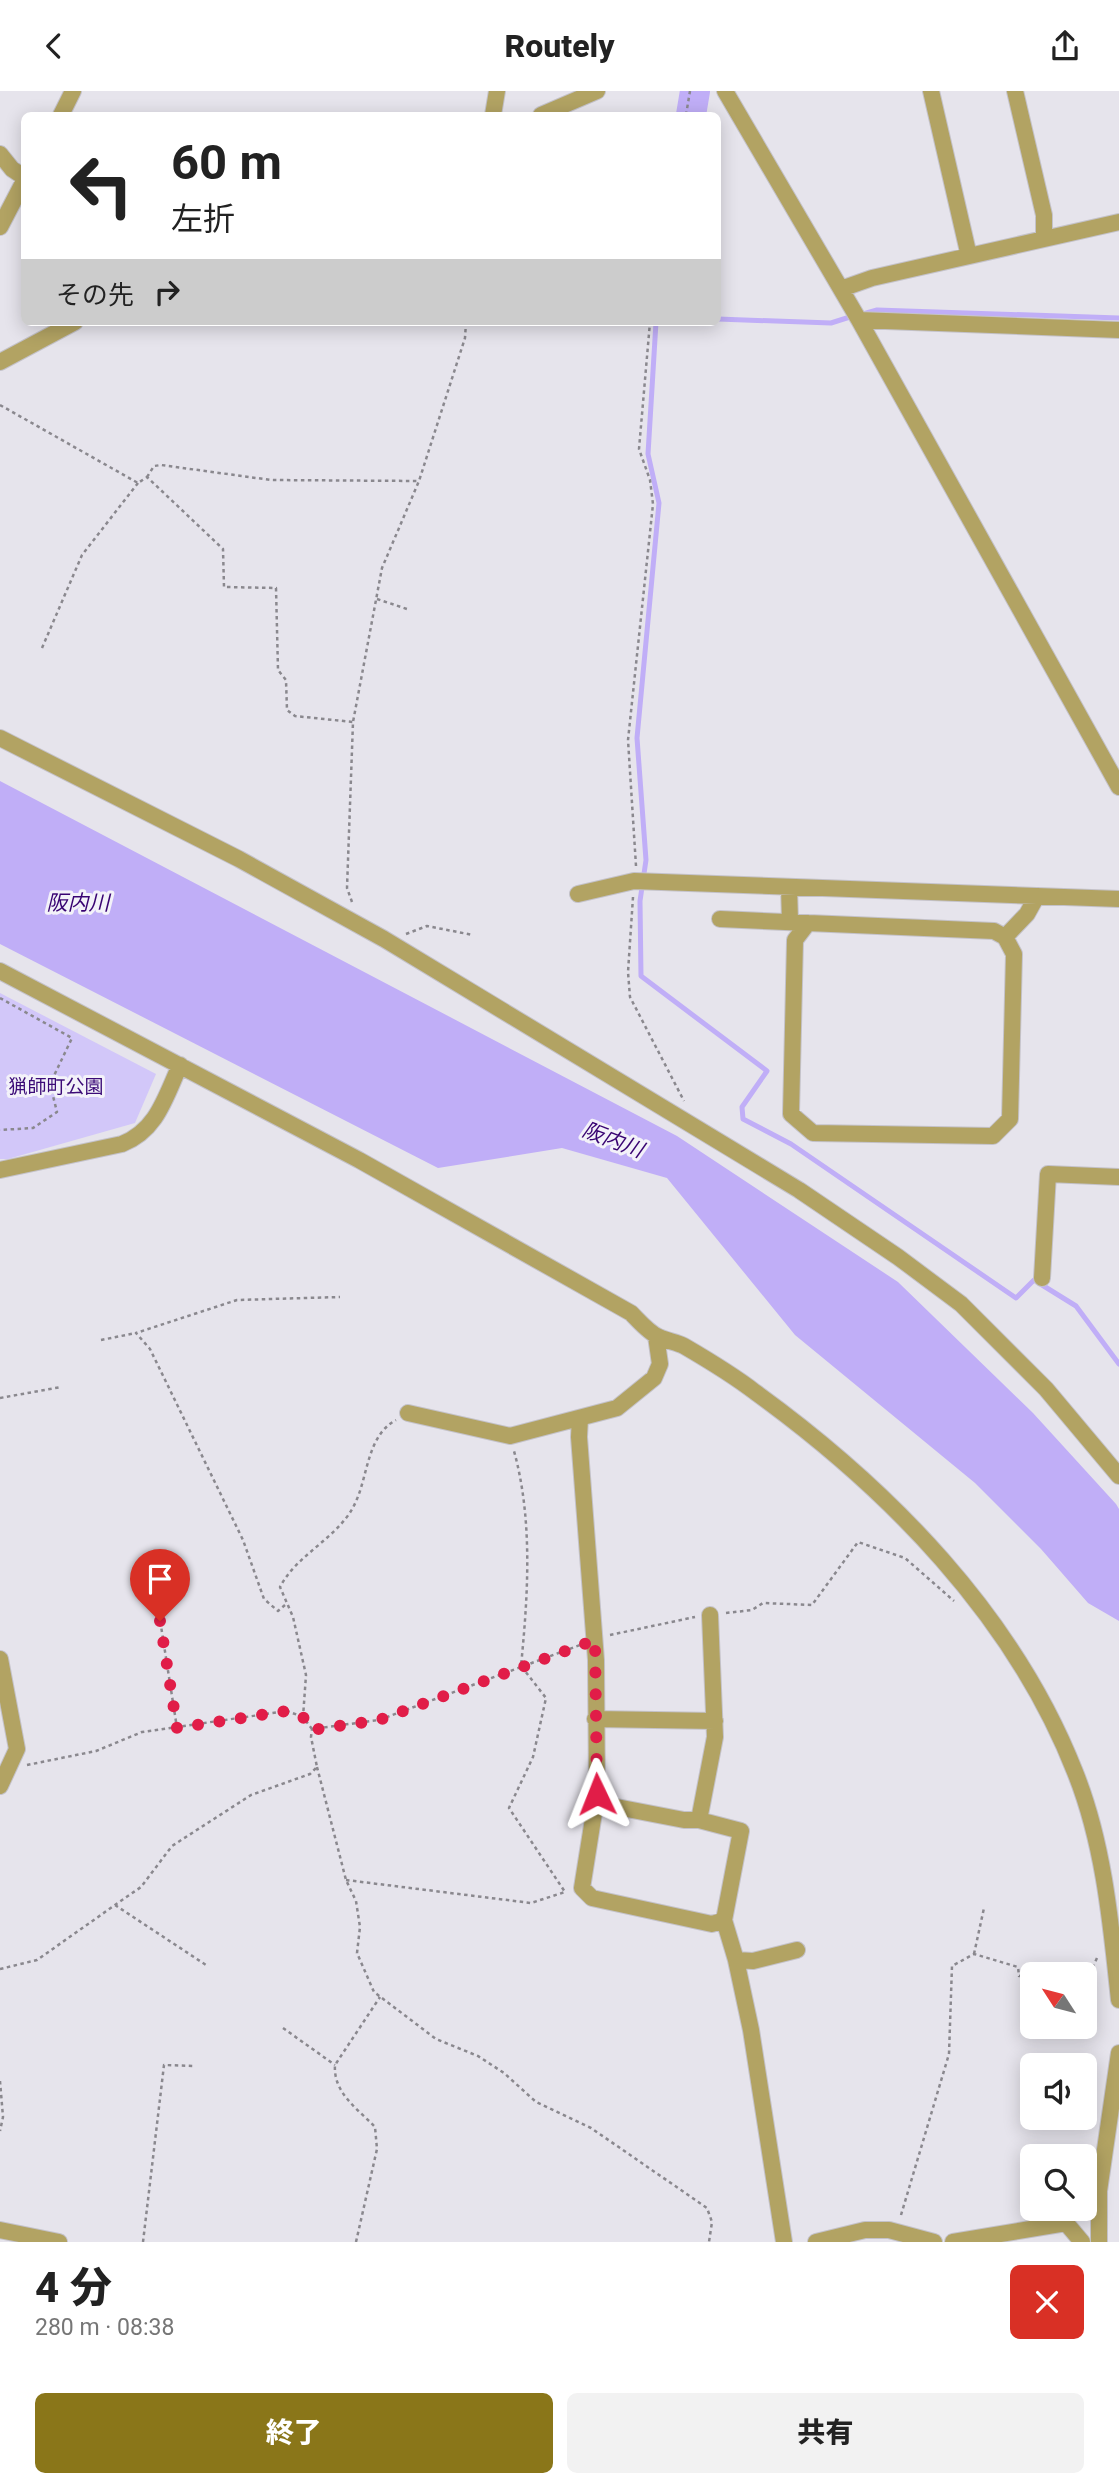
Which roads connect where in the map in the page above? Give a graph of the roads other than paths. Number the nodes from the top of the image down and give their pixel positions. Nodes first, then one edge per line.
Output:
1 (73, 91) edge
2 (496, 91) edge
3 (597, 91) edge
4 (725, 91) edge
5 (931, 91) edge
6 (1015, 91) edge
7 (62, 112) edge
8 (493, 112) edge
9 (548, 112) edge
10 (0, 154) edge
11 (21, 176) edge
12 (21, 185) edge
13 (1119, 222) edge
14 (0, 227) edge
15 (1044, 237) junction
16 (969, 256) junction
17 (841, 289) junction
18 (859, 320) junction
19 (68, 326) edge
20 (1119, 330) edge
21 (0, 362) edge
22 (0, 738) edge
23 (1119, 787) edge
24 (789, 887) junction
25 (578, 894) dead end
26 (1037, 896) junction
27 (1119, 899) edge
28 (720, 919) dead end
29 (790, 921) junction
30 (808, 923) junction
31 (1005, 937) junction
32 (0, 971) edge
33 (180, 1065) junction
34 (0, 1170) edge
35 (1119, 1177) edge
36 (1041, 1278) dead end
37 (656, 1336) junction
38 (408, 1413) road end
39 (580, 1418) junction
40 (1113, 1462) edge
41 (1119, 1476) edge
42 (710, 1615) road end
43 (0, 1659) edge
44 (595, 1719) junction
45 (715, 1721) junction
46 (0, 1786) edge
47 (596, 1803) junction
48 (699, 1820) junction
49 (724, 1920) junction
50 (797, 1950) dead end
51 (736, 1960) junction
52 (1119, 2000) edge
53 (1119, 2053) edge
54 (0, 2230) edge
55 (59, 2242) edge
56 (784, 2242) edge
57 (816, 2242) edge
58 (934, 2242) edge
59 (953, 2242) edge
60 (1082, 2242) edge
61 (1099, 2242) edge

1 - 7 street
2 - 8 street
3 - 9 street
4 - 17 street
5 - 16 street
6 - 15 street
10 - 11 street
12 - 14 street
13 - 15 street
15 - 16 street
16 - 17 street
17 - 18 street
18 - 20 street
18 - 23 street
19 - 21 street
22 - 40 street
24 - 25 street
24 - 26 street
24 - 29 street
26 - 27 street
26 - 31 street
28 - 29 street
29 - 30 street
30 - 31 street
30 - 31 street
32 - 33 street
33 - 34 street
33 - 37 street
35 - 36 street
37 - 39 street
37 - 52 street
38 - 39 street
39 - 44 street
40 - 41 street
42 - 45 street
43 - 46 street
44 - 45 street
44 - 47 street
45 - 48 street
47 - 48 street
47 - 49 street
48 - 49 street
49 - 51 street
50 - 51 street
51 - 56 street
53 - 61 street
54 - 55 street
57 - 58 street
59 - 60 street

